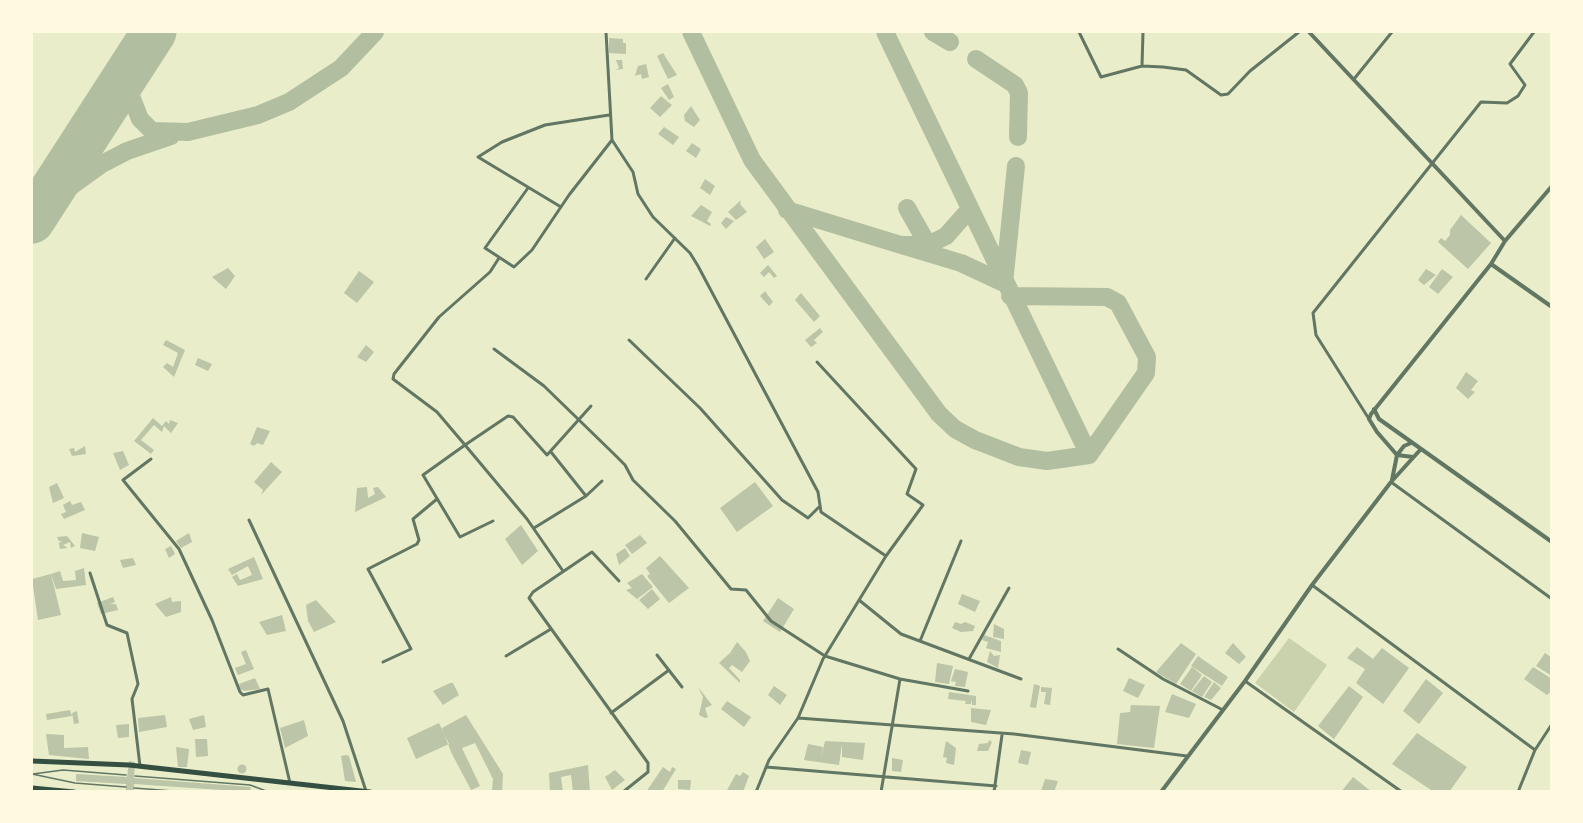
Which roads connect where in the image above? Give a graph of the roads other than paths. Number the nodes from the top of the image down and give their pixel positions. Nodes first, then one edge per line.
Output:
1 (606, 32) edge
2 (1079, 32) edge
3 (1143, 32) edge
4 (1299, 32) edge
5 (1309, 32) edge
6 (1392, 32) edge
7 (1534, 32) edge
8 (1142, 66) junction
9 (1354, 79) junction
10 (609, 115) junction
11 (612, 140) junction
12 (1431, 165) junction
13 (1551, 186) edge
14 (528, 188) junction
15 (561, 207) junction
16 (675, 238) junction
17 (1505, 241) junction
18 (499, 258) junction
19 (1491, 264) junction
20 (646, 279) dead end
21 (1551, 307) edge
22 (629, 340) dead end
23 (494, 349) dead end
24 (817, 362) dead end
25 (591, 406) dead end
26 (1374, 409) junction
27 (1368, 419) junction
28 (579, 421) junction
29 (1412, 443) junction
30 (465, 445) junction
31 (1421, 449) junction
32 (551, 452) junction
33 (1397, 455) junction
34 (1413, 457) junction
35 (151, 459) dead end
36 (602, 481) dead end
37 (1391, 482) junction
38 (586, 496) junction
39 (437, 500) junction
40 (820, 506) junction
41 (249, 520) dead end
42 (493, 521) dead end
43 (534, 528) junction
44 (961, 541) dead end
45 (1551, 542) edge
46 (886, 556) junction
47 (563, 571) junction
48 (90, 573) dead end
49 (619, 581) dead end
50 (1312, 585) junction
51 (1009, 588) dead end
52 (1551, 599) edge
53 (859, 600) junction
54 (551, 629) junction
55 (920, 641) junction
56 (1118, 649) dead end
57 (657, 655) dead end
58 (506, 656) dead end
59 (825, 656) junction
60 (969, 659) junction
61 (383, 662) dead end
62 (669, 670) junction
63 (900, 679) junction
64 (1021, 679) dead end
65 (1245, 681) junction
66 (682, 687) dead end
67 (968, 691) dead end
68 (1223, 710) junction
69 (612, 712) junction
70 (798, 718) junction
71 (892, 724) junction
72 (1551, 724) edge
73 (1002, 735) junction
74 (1535, 750) junction
75 (1187, 756) junction
76 (32, 761) edge
77 (140, 766) junction
78 (766, 767) junction
79 (32, 774) edge
80 (126, 775) dead end
81 (135, 776) dead end
82 (883, 776) junction
83 (290, 785) junction
84 (996, 786) junction
85 (126, 787) dead end
86 (32, 788) edge
87 (134, 788) dead end
88 (368, 791) edge
89 (74, 792) edge
90 (186, 792) edge
91 (269, 792) edge
92 (623, 792) edge
93 (756, 792) edge
94 (881, 792) edge
95 (994, 792) edge
96 (1161, 792) edge
97 (1402, 792) edge
98 (1518, 792) edge

1 - 10 street
2 - 8 street
3 - 8 street
4 - 8 street
5 - 9 street
6 - 9 street
7 - 12 street
9 - 12 street
10 - 11 street
10 - 14 street
11 - 15 street
11 - 16 street
12 - 17 street
12 - 27 street
13 - 17 street
14 - 15 street
14 - 18 street
15 - 18 street
16 - 20 street
16 - 40 street
17 - 19 street
18 - 30 street
19 - 21 street
19 - 26 street
22 - 40 street
23 - 28 street
24 - 46 street
25 - 28 street
26 - 27 street
26 - 29 street
27 - 33 street
28 - 32 street
28 - 59 street
29 - 31 street
29 - 33 street
30 - 32 street
30 - 39 street
30 - 43 street
31 - 34 street
31 - 45 street
32 - 38 street
33 - 34 street
33 - 37 street
34 - 37 street
35 - 83 street
36 - 38 street
37 - 50 street
37 - 52 street
38 - 43 street
39 - 42 street
39 - 61 street
40 - 46 street
41 - 88 street
43 - 47 street
44 - 55 street
46 - 53 street
47 - 49 street
47 - 54 street
48 - 77 street
50 - 65 street
50 - 74 street
51 - 60 street
53 - 55 street
53 - 59 street
54 - 58 street
54 - 69 street
55 - 60 street
56 - 68 street
57 - 62 street
59 - 63 street
59 - 70 street
60 - 64 street
62 - 66 street
62 - 69 street
63 - 67 street
63 - 71 street
65 - 68 street
65 - 97 street
68 - 75 street
69 - 92 street
70 - 71 street
70 - 78 street
71 - 73 street
71 - 82 street
72 - 74 street
73 - 75 street
73 - 84 street
74 - 98 street
75 - 96 street
76 - 77 highway
77 - 83 highway
78 - 82 street
78 - 93 street
79 - 80 lane
79 - 85 lane
81 - 91 lane
82 - 84 street
82 - 94 street
83 - 88 highway
84 - 95 street
86 - 89 highway
87 - 90 lane

